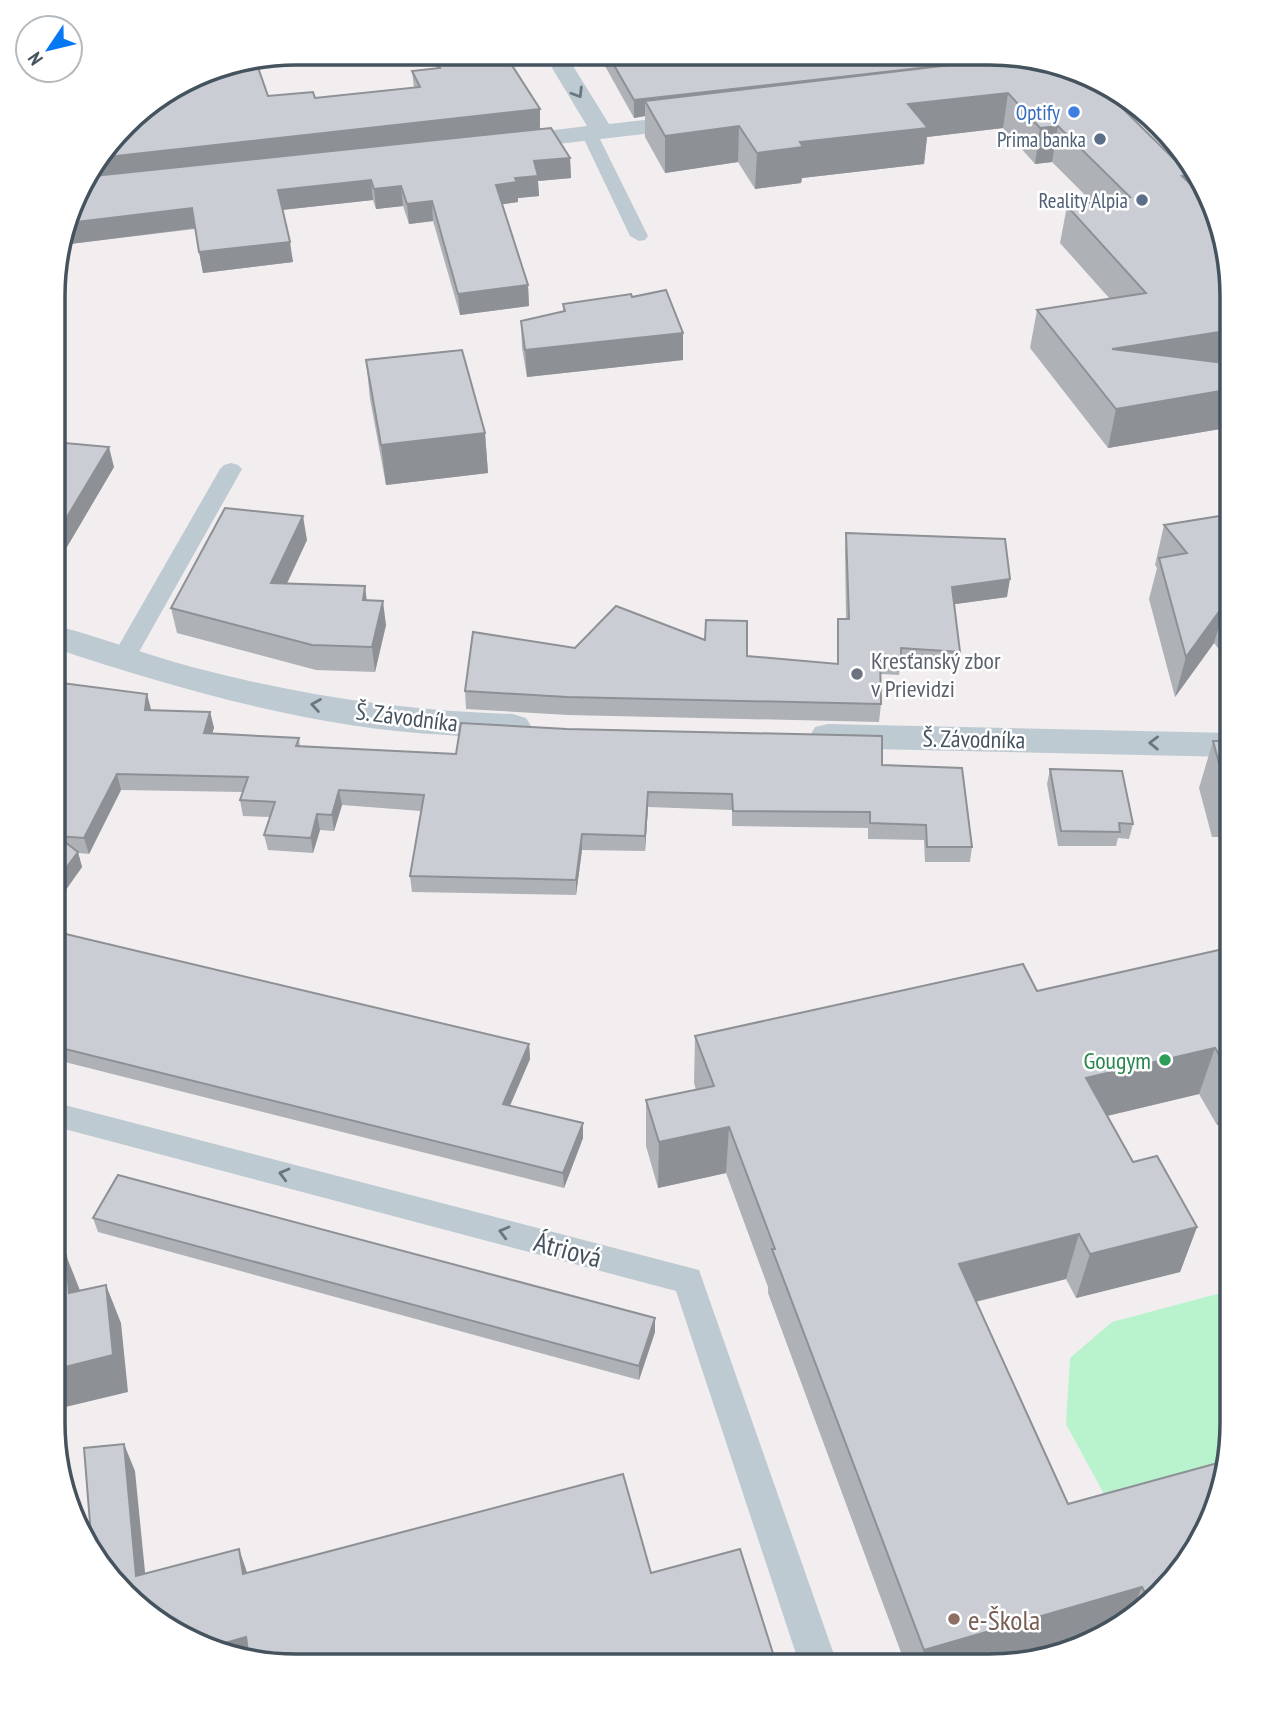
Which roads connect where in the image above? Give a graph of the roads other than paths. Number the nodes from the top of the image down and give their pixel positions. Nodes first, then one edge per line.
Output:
1 (560, 65) edge
2 (723, 118) edge
3 (596, 133) junction
4 (479, 146) edge
5 (639, 236) dead end
6 (231, 469) dead end
7 (65, 640) edge
8 (122, 660) junction
9 (542, 728) edge
10 (791, 735) edge
11 (1220, 745) edge
12 (65, 1117) edge
13 (688, 1280) joint
14 (815, 1654) edge

1 -> 3 street
2 - 3 street
3 - 4 street
3 - 5 lane
6 - 8 lane
7 - 8 street, Š. Závodníka
9 -> 8 street, Š. Závodníka
11 -> 10 street, Š. Závodníka
13 -> 12 lane, Átriová
13 - 14 lane, Átriová

